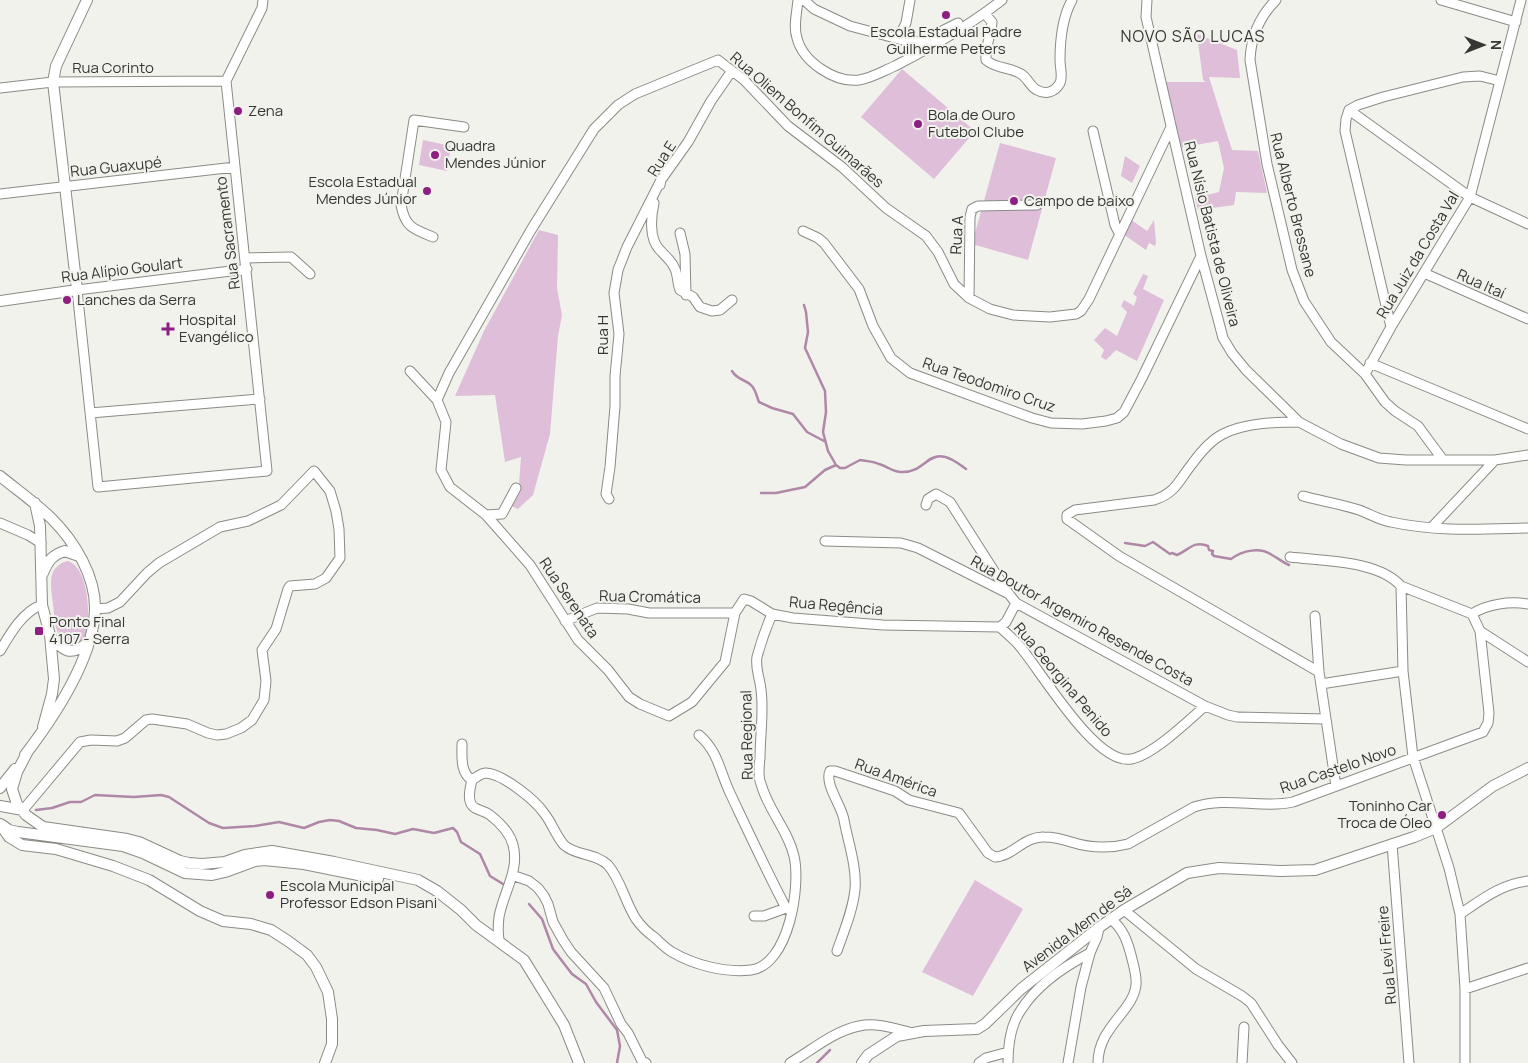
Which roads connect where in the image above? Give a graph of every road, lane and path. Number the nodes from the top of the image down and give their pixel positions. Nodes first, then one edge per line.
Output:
1 (87, 0) edge
2 (263, 0) edge
3 (798, 0) edge
4 (804, 0) edge
5 (910, 0) edge
6 (1002, 0) edge
7 (1072, 0) edge
8 (1147, 0) edge
9 (1276, 0) edge
10 (1441, 0) edge
11 (1521, 0) edge
12 (985, 14) junction
13 (1516, 22) junction
14 (958, 23) dead end
15 (898, 39) junction
16 (731, 72) junction
17 (226, 81) junction
18 (1500, 81) junction
19 (53, 82) junction
20 (0, 88) edge
21 (1350, 110) junction
22 (464, 127) dead end
23 (1171, 127) junction
24 (1093, 130) dead end
25 (235, 167) junction
26 (661, 180) junction
27 (65, 186) junction
28 (0, 194) edge
29 (1470, 197) junction
30 (1037, 205) dead end
31 (1528, 224) edge
32 (803, 232) dead end
33 (680, 233) dead end
34 (1120, 233) junction
35 (433, 237) dead end
36 (1201, 256) junction
37 (245, 258) junction
38 (247, 269) junction
39 (310, 274) dead end
40 (1424, 274) junction
41 (77, 290) junction
42 (686, 294) junction
43 (969, 298) junction
44 (732, 300) dead end
45 (0, 301) edge
46 (1528, 319) edge
47 (1391, 327) junction
48 (1370, 363) junction
49 (410, 371) dead end
50 (1365, 374) junction
51 (260, 399) junction
52 (437, 400) junction
53 (90, 413) junction
54 (1299, 422) junction
55 (1528, 429) edge
56 (1528, 455) edge
57 (1443, 460) junction
58 (1495, 460) junction
59 (0, 476) edge
60 (516, 488) dead end
61 (1303, 496) dead end
62 (609, 499) dead end
63 (35, 503) junction
64 (926, 505) dead end
65 (486, 514) junction
66 (0, 523) edge
67 (1432, 527) junction
68 (1528, 528) edge
69 (825, 541) dead end
70 (41, 543) junction
71 (79, 556) junction
72 (1290, 557) dead end
73 (42, 577) junction
74 (1401, 586) junction
75 (1009, 594) junction
76 (1016, 603) junction
77 (1528, 604) edge
78 (42, 605) junction
79 (95, 609) junction
80 (735, 613) junction
81 (772, 614) junction
82 (1472, 614) junction
83 (1315, 616) dead end
84 (565, 621) junction
85 (1000, 627) junction
86 (1480, 631) junction
87 (50, 635) junction
88 (89, 642) junction
89 (1, 647) edge
90 (1528, 662) edge
91 (1403, 670) junction
92 (1319, 672) junction
93 (1321, 684) junction
94 (1205, 706) junction
95 (1326, 719) junction
96 (42, 731) junction
97 (699, 735) dead end
98 (462, 744) dead end
99 (1413, 758) junction
100 (1528, 768) edge
101 (472, 780) junction
102 (1336, 786) junction
103 (5, 788) edge
104 (0, 806) edge
105 (25, 813) junction
106 (0, 824) edge
107 (1436, 828) junction
108 (39, 833) junction
109 (1392, 844) junction
110 (50, 849) junction
111 (992, 856) joint
112 (512, 875) junction
113 (1528, 881) edge
114 (789, 910) junction
115 (1124, 910) junction
116 (1460, 914) junction
117 (754, 916) dead end
118 (1111, 919) junction
119 (1099, 928) junction
120 (499, 940) junction
121 (837, 951) dead end
122 (1090, 952) junction
123 (1528, 968) edge
124 (1465, 989) junction
125 (1244, 1027) dead end
126 (914, 1033) junction
127 (1008, 1052) junction
128 (325, 1063) edge
129 (579, 1063) edge
130 (646, 1063) edge
131 (790, 1063) edge
132 (862, 1063) edge
133 (978, 1063) edge
134 (1008, 1063) edge
135 (1068, 1063) edge
136 (1098, 1063) edge
137 (1242, 1063) edge
138 (1292, 1063) edge
139 (1409, 1063) edge
140 (1465, 1063) edge

1 - 19 street
2 - 17 street
3 - 12 street
4 - 15 street
5 - 15 street
6 - 12 street
7 - 12 street
8 - 23 street, Rua Nísio Batista de Oliveira
9 - 50 street, Rua Alberto Bressane
10 - 13 street
11 - 13 street, Rua Juiz da Costa Val
13 - 18 street, Rua Juiz da Costa Val
14 - 15 street
16 - 26 street, Rua E
16 - 43 street, Rua Oliem Bonfim Guimarães
16 - 52 street, Rua Oliem Bonfim Guimarães
17 - 19 street, Rua Corinto
17 - 25 street, Rua Sacramento
18 - 21 street
18 - 29 street, Rua Juiz da Costa Val
19 - 20 street, Rua Corinto
19 - 27 street
21 - 29 street
21 - 47 street
22 - 35 street
23 - 34 street
23 - 36 street, Rua Nísio Batista de Oliveira
24 - 34 street
25 - 27 street, Rua Guaxupé
25 - 37 street, Rua Sacramento
26 - 42 street, Rua E
26 - 62 street, Rua H
27 - 28 street, Rua Guaxupé
27 - 41 street
29 - 31 street
29 - 40 street, Rua Juiz da Costa Val
30 - 43 street, Rua A
32 - 36 street, Rua Teodomiro Cruz
33 - 42 street
34 - 43 street, Rua Oliem Bonfim Guimarães
36 - 54 street, Rua Nísio Batista de Oliveira
37 - 38 street, Rua Sacramento
37 - 39 street
38 - 41 street, Rua Alípio Goulart
38 - 51 street, Rua Sacramento
40 - 46 street, Rua Itaí
40 - 47 street, Rua Juiz da Costa Val
41 - 45 street, Rua Alípio Goulart
41 - 53 street
42 - 44 street, Rua E
47 - 48 street, Rua Juiz da Costa Val
48 - 50 street, Rua Juiz da Costa Val
48 - 55 street
49 - 52 street
50 - 57 street, Rua Alberto Bressane
51 - 53 street
51 - 53 street, Rua Sacramento
52 - 65 street, Rua Serenata
54 - 57 street, Rua Nísio Batista de Oliveira
54 - 92 street
56 - 58 street, Rua Nísio Batista de Oliveira
57 - 58 street, Rua Nísio Batista de Oliveira
58 - 67 street
59 - 63 street
60 - 65 street
61 - 67 street
63 - 70 street
63 - 71 street
64 - 75 street
65 - 84 street, Rua Serenata
66 - 70 street
67 - 68 street
69 - 75 street, Rua Doutor Argemiro Resende Costa
70 - 73 street
71 - 73 street
71 - 79 street
72 - 74 street
73 - 78 street
74 - 82 street
74 - 91 street
75 - 76 street, Rua Doutor Argemiro Resende Costa
76 - 85 street
76 - 94 street, Rua Doutor Argemiro Resende Costa
77 - 82 street
78 - 87 street
78 - 89 street
79 - 88 street
79 - 105 street
80 - 81 street, Rua Regência
80 - 84 street, Rua Cromática
80 - 84 street, Rua Serenata
81 - 85 street, Rua Regência
81 - 114 street, Rua Regional
82 - 86 street
83 - 92 street
85 - 94 street, Rua Georgina Penido
86 - 90 street
86 - 99 street, Rua Castelo Novo
87 - 88 street
87 - 96 street
88 - 96 street
91 - 93 street
91 - 99 street
92 - 93 street
93 - 95 street
94 - 95 street, Rua Doutor Argemiro Resende Costa
95 - 102 street
96 - 103 street
97 - 114 street
98 - 101 street
99 - 102 street, Rua Castelo Novo
99 - 107 street
100 - 107 street, Avenida Mem de Sá
101 - 112 street
101 - 114 street, Rua Regional
102 - 111 street, Rua Castelo Novo
103 - 105 street
104 - 105 street
105 - 108 street
106 - 108 street
106 - 110 street
107 - 109 street, Avenida Mem de Sá
107 - 116 street
108 - 110 street
108 - 120 street
109 - 115 street, Avenida Mem de Sá
109 - 139 street, Rua Levi Freire
110 - 128 street
111 - 121 street, Rua América
112 - 120 street
112 - 130 street
113 - 116 street
114 - 117 street
115 - 118 street, Avenida Mem de Sá
115 - 138 street
116 - 124 street
118 - 119 street, Avenida Mem de Sá
118 - 136 street
119 - 122 street
119 - 126 street, Avenida Mem de Sá
120 - 129 street
122 - 127 street
122 - 135 street
123 - 124 street
124 - 140 street
125 - 137 street
126 - 131 street, Avenida Mem de Sá
126 - 132 street
127 - 133 street
127 - 134 street

